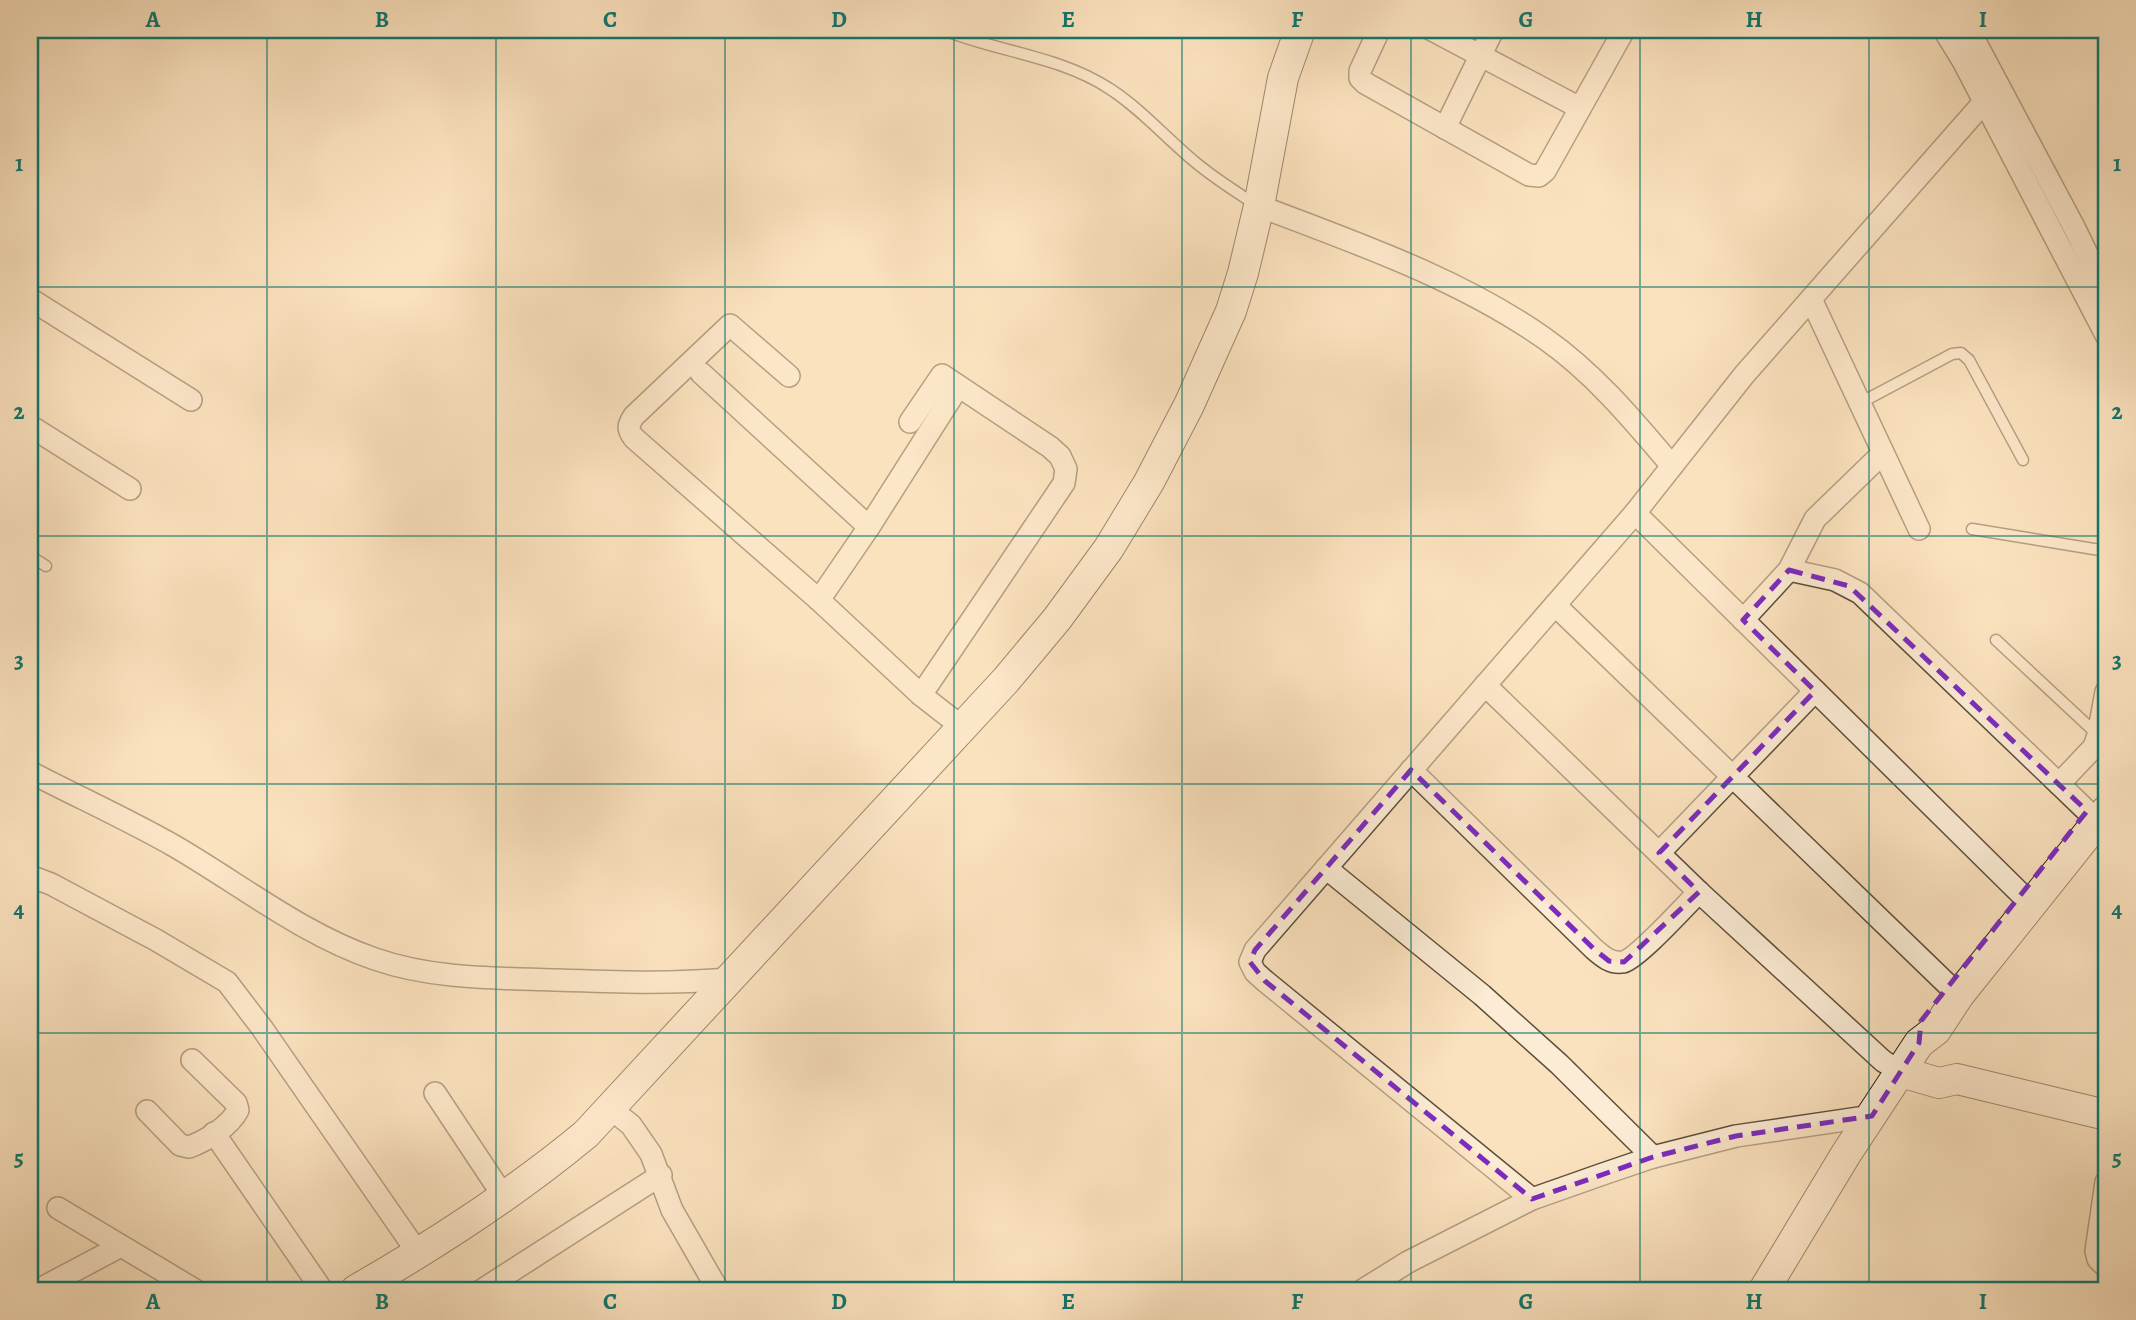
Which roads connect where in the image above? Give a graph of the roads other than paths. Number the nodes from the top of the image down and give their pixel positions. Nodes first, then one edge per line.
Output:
1 (944, 30) edge
2 (1300, 30) edge
3 (1379, 30) edge
4 (1432, 30) edge
5 (1493, 30) edge
6 (1624, 30) edge
7 (1944, 30) edge
8 (1969, 30) edge
9 (1480, 55) junction
10 (1984, 102) junction
11 (1580, 108) junction
12 (1445, 128) junction
13 (1259, 206) junction
14 (2106, 293) edge
15 (30, 299) edge
16 (1811, 299) junction
17 (2106, 335) edge
18 (701, 373) dead end
19 (789, 376) dead end
20 (958, 387) junction
21 (191, 400) dead end
22 (1860, 403) junction
23 (910, 422) dead end
24 (30, 426) edge
25 (1883, 453) junction
26 (2023, 460) dead end
27 (1672, 466) junction
28 (130, 489) dead end
29 (1635, 513) junction
30 (869, 527) junction
31 (1919, 529) dead end
32 (1972, 529) dead end
33 (2106, 551) edge
34 (30, 556) edge
35 (46, 566) dead end
36 (1789, 570) junction
37 (819, 600) junction
38 (1555, 605) junction
39 (1743, 620) junction
40 (1996, 640) dead end
41 (1485, 684) junction
42 (1815, 691) junction
43 (2106, 691) edge
44 (921, 695) junction
45 (962, 727) junction
46 (2098, 735) junction
47 (1411, 769) junction
48 (30, 772) edge
49 (1733, 776) junction
50 (2059, 784) junction
51 (2106, 785) edge
52 (2096, 811) edge
53 (1659, 853) junction
54 (1326, 867) junction
55 (30, 876) edge
56 (1699, 892) junction
57 (2021, 894) junction
58 (729, 979) junction
59 (1948, 984) junction
60 (1919, 1043) junction
61 (192, 1060) dead end
62 (1900, 1072) junction
63 (1940, 1083) junction
64 (435, 1093) dead end
65 (615, 1105) junction
66 (147, 1111) dead end
67 (1872, 1115) junction
68 (2106, 1115) edge
69 (214, 1133) junction
70 (2106, 1135) edge
71 (1653, 1157) junction
72 (661, 1175) junction
73 (2106, 1182) edge
74 (504, 1197) junction
75 (1532, 1199) junction
76 (58, 1208) dead end
77 (121, 1246) junction
78 (418, 1252) junction
79 (2106, 1266) edge
80 (38, 1290) edge
81 (195, 1290) edge
82 (322, 1290) edge
83 (356, 1290) edge
84 (482, 1290) edge
85 (718, 1290) edge
86 (1363, 1290) edge
87 (1765, 1290) edge

1 - 13 lane
2 - 13 street
3 - 12 street
4 - 9 street
5 - 9 street
6 - 11 street
7 - 10 street
8 - 14 street
9 - 11 street
9 - 12 street
10 - 16 street
10 - 17 street
11 - 12 street
13 - 27 street
13 - 45 street
15 - 21 street
16 - 22 street
16 - 27 street
18 - 30 street
19 - 37 street
20 - 23 street
20 - 30 street
20 - 44 street
22 - 25 street
22 - 26 lane
24 - 28 street
25 - 31 street
25 - 36 street
27 - 29 street
29 - 38 street
29 - 39 street
30 - 37 street
32 - 33 lane
34 - 35 lane
36 - 39 street
36 - 50 street
37 - 44 street
38 - 41 street
38 - 49 street
39 - 42 street
40 - 46 lane
41 - 47 street
41 - 53 street
42 - 49 street
42 - 57 street
43 - 46 street
44 - 45 street
45 - 58 street
46 - 50 street
47 - 54 street
47 - 56 street
48 - 58 street
49 - 53 street
49 - 59 street
50 - 52 street
51 - 52 street
52 - 57 street
52 - 60 street
53 - 56 street
54 - 71 street
54 - 75 street
55 - 78 street
56 - 62 street
57 - 59 street
58 - 65 street
59 - 60 street
60 - 62 street
61 - 69 street
62 - 63 street
62 - 67 street
63 - 68 street
63 - 70 street
64 - 74 street
65 - 72 street
65 - 74 street
66 - 69 street
67 - 71 street
67 - 87 street
69 - 82 street
71 - 75 street
72 - 84 street
72 - 85 street
73 - 79 street
74 - 78 street
75 - 86 street
76 - 77 street
77 - 80 street
77 - 81 street
78 - 83 street

